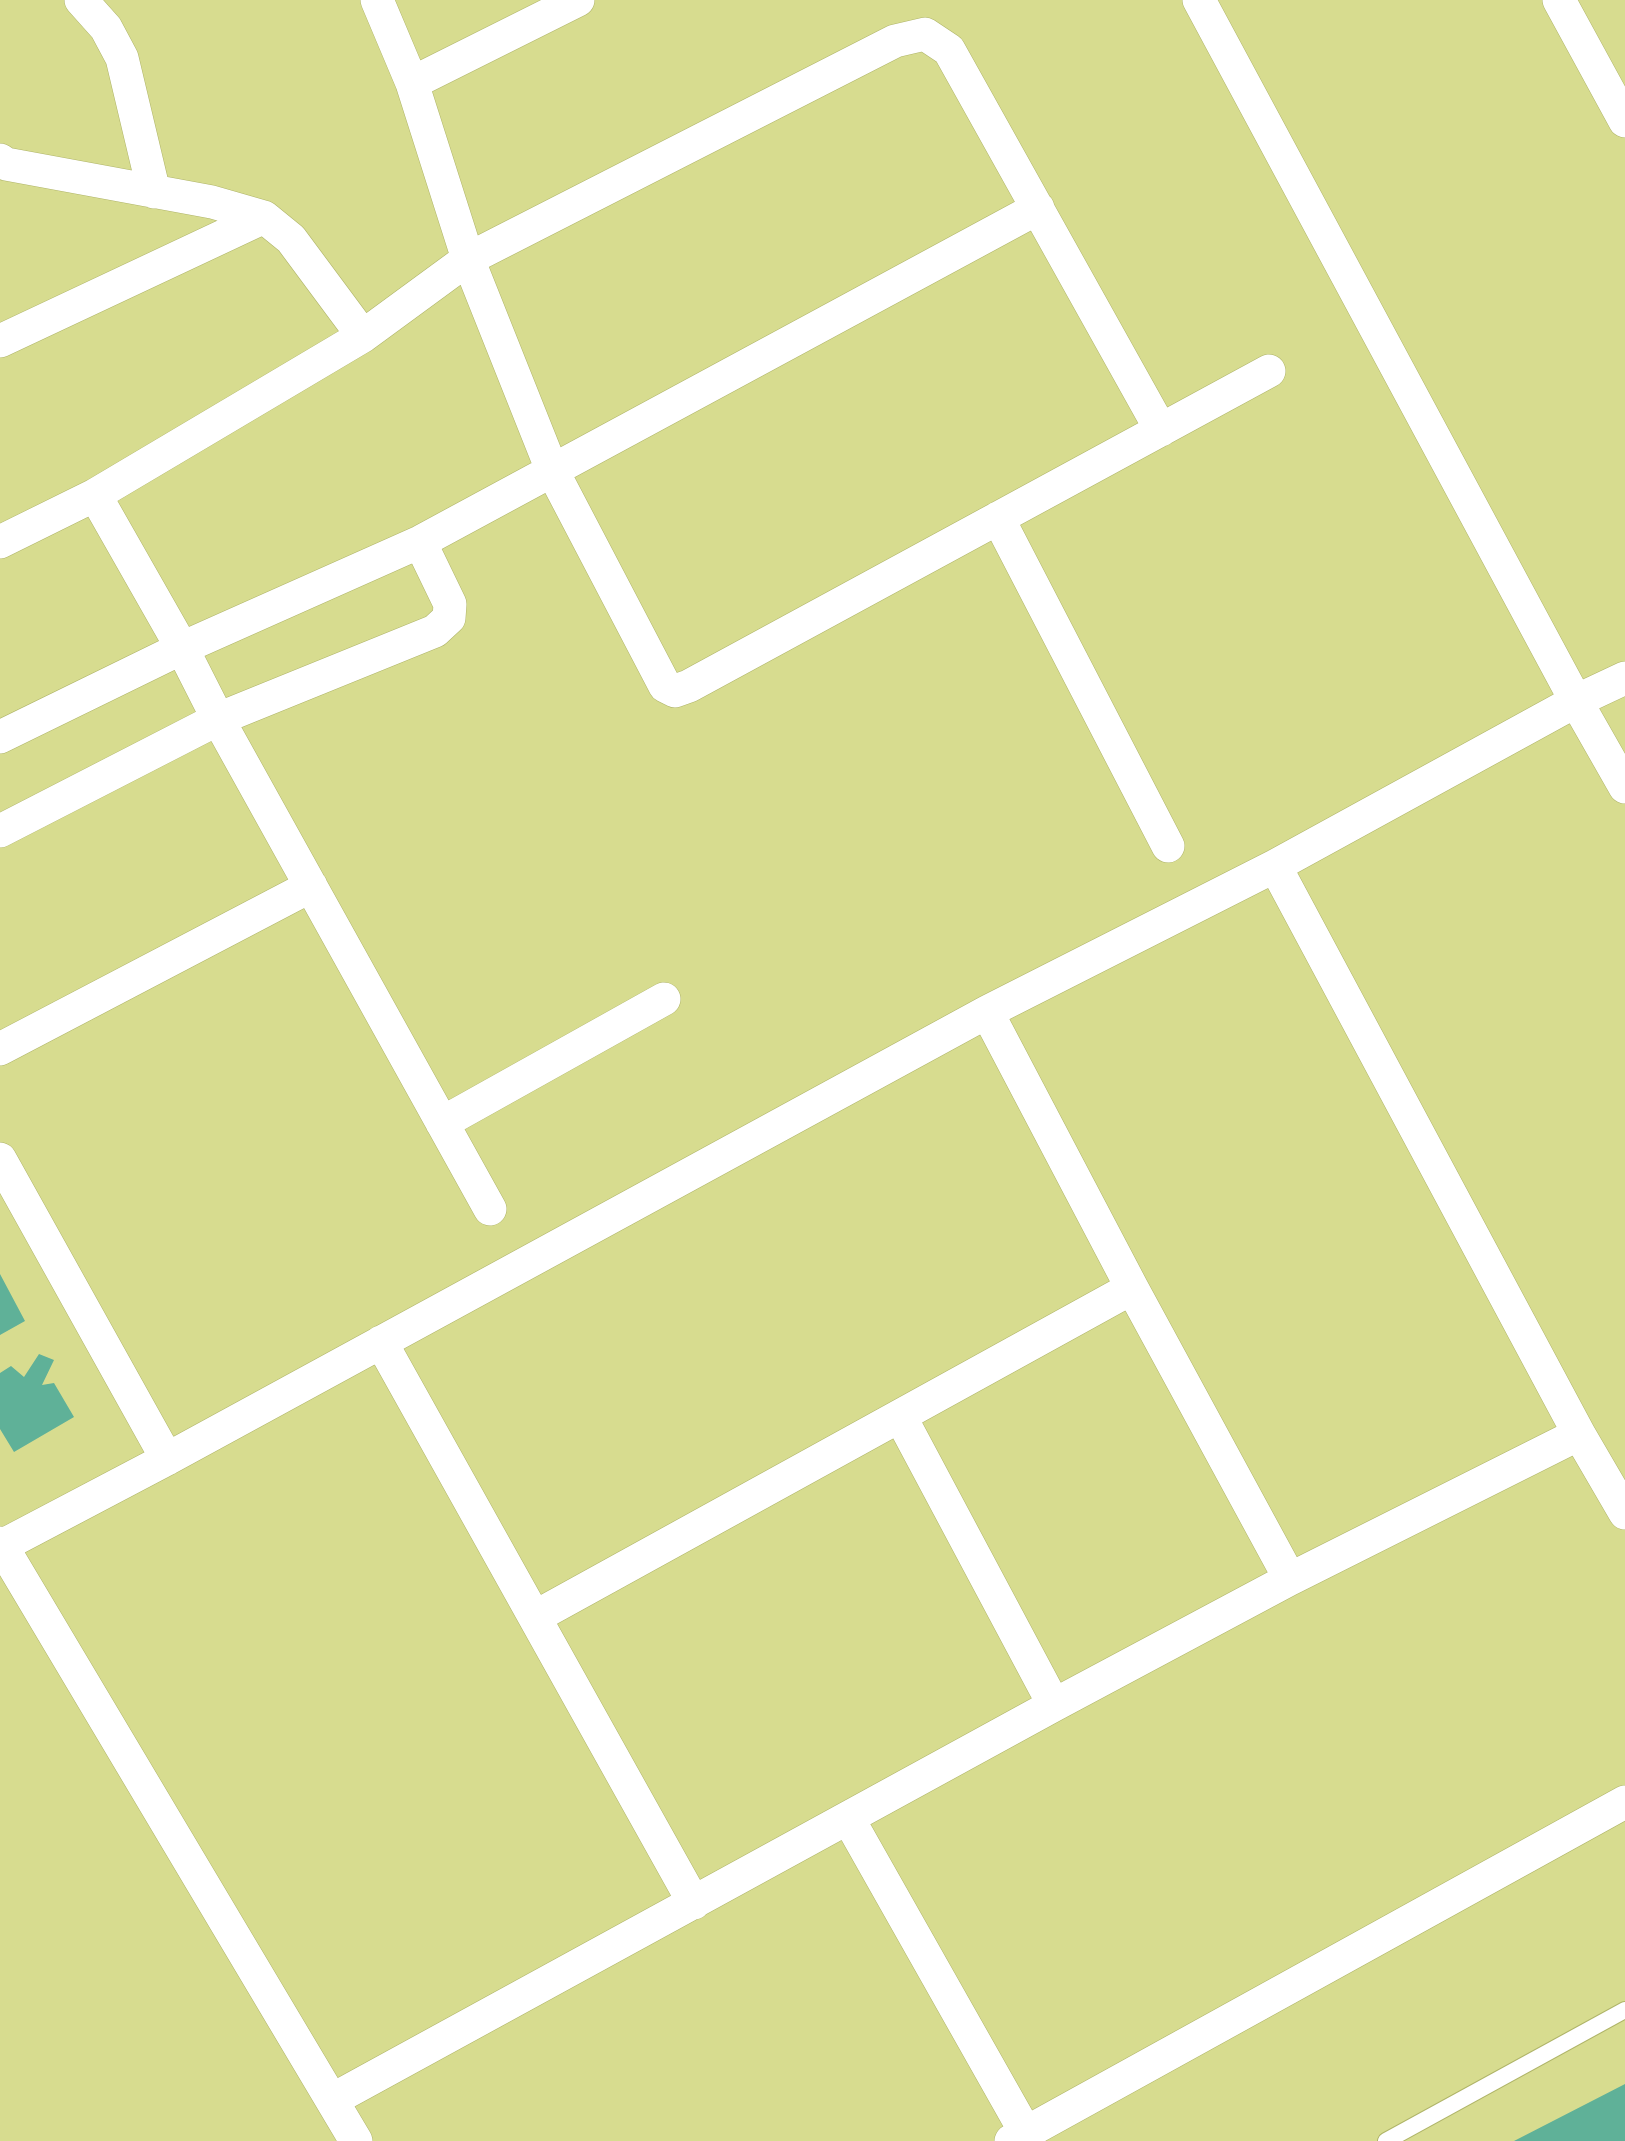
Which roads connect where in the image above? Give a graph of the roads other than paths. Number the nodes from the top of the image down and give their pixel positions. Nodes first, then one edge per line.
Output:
1 (81, 0) edge
2 (377, 0) edge
3 (578, 0) edge
4 (1199, 0) edge
5 (1559, 0) edge
6 (412, 83) junction
7 (1625, 121) edge
8 (2, 164) edge
9 (154, 192) junction
10 (1038, 208) junction
11 (264, 217) junction
12 (468, 259) junction
13 (363, 336) junction
14 (0, 341) edge
15 (1269, 371) dead end
16 (1161, 430) junction
17 (552, 470) junction
18 (95, 495) junction
19 (998, 518) junction
20 (0, 542) edge
21 (420, 542) junction
22 (182, 648) junction
23 (1625, 678) edge
24 (1576, 701) junction
25 (218, 719) junction
26 (0, 737) edge
27 (1625, 787) edge
28 (0, 831) edge
29 (1168, 846) dead end
30 (1275, 866) junction
31 (311, 886) junction
32 (664, 999) dead end
33 (987, 1012) junction
34 (0, 1049) edge
35 (442, 1123) junction
36 (0, 1159) edge
37 (490, 1209) dead end
38 (1132, 1288) junction
39 (381, 1342) junction
40 (900, 1416) junction
41 (1579, 1434) junction
42 (167, 1459) junction
43 (1625, 1513) edge
44 (1, 1545) edge
45 (1290, 1579) junction
46 (535, 1617) junction
47 (1054, 1705) junction
48 (1625, 1802) edge
49 (848, 1818) junction
50 (694, 1903) junction
51 (1625, 2010) edge
52 (332, 2100) junction
53 (1019, 2137) edge
54 (356, 2141) edge
55 (1386, 2141) edge

1 - 9 street
2 - 6 street
3 - 6 street
4 - 24 street
5 - 7 street
6 - 12 street
8 - 9 street
9 - 11 street
10 - 12 street
10 - 16 street
10 - 17 street
11 - 13 street
11 - 14 street
12 - 13 street
12 - 17 street
13 - 18 street
15 - 16 street
16 - 19 street
17 - 19 street
17 - 21 street
18 - 20 street
18 - 22 street
19 - 29 street
21 - 22 street
21 - 25 street
22 - 25 street
22 - 26 street
23 - 24 street
24 - 27 street
24 - 30 street
25 - 28 street
25 - 31 street
30 - 33 street
30 - 41 street
31 - 34 street
31 - 35 street
32 - 35 street
33 - 38 street
33 - 39 street
35 - 37 street
36 - 42 street
38 - 40 street
38 - 45 street
39 - 42 street
39 - 46 street
40 - 46 street
40 - 47 street
41 - 43 street
41 - 45 street
42 - 44 street
44 - 52 street
45 - 47 street
46 - 50 street
47 - 49 street
48 - 53 street
49 - 50 street
49 - 53 street
50 - 52 street
51 - 55 lane
52 - 54 street

